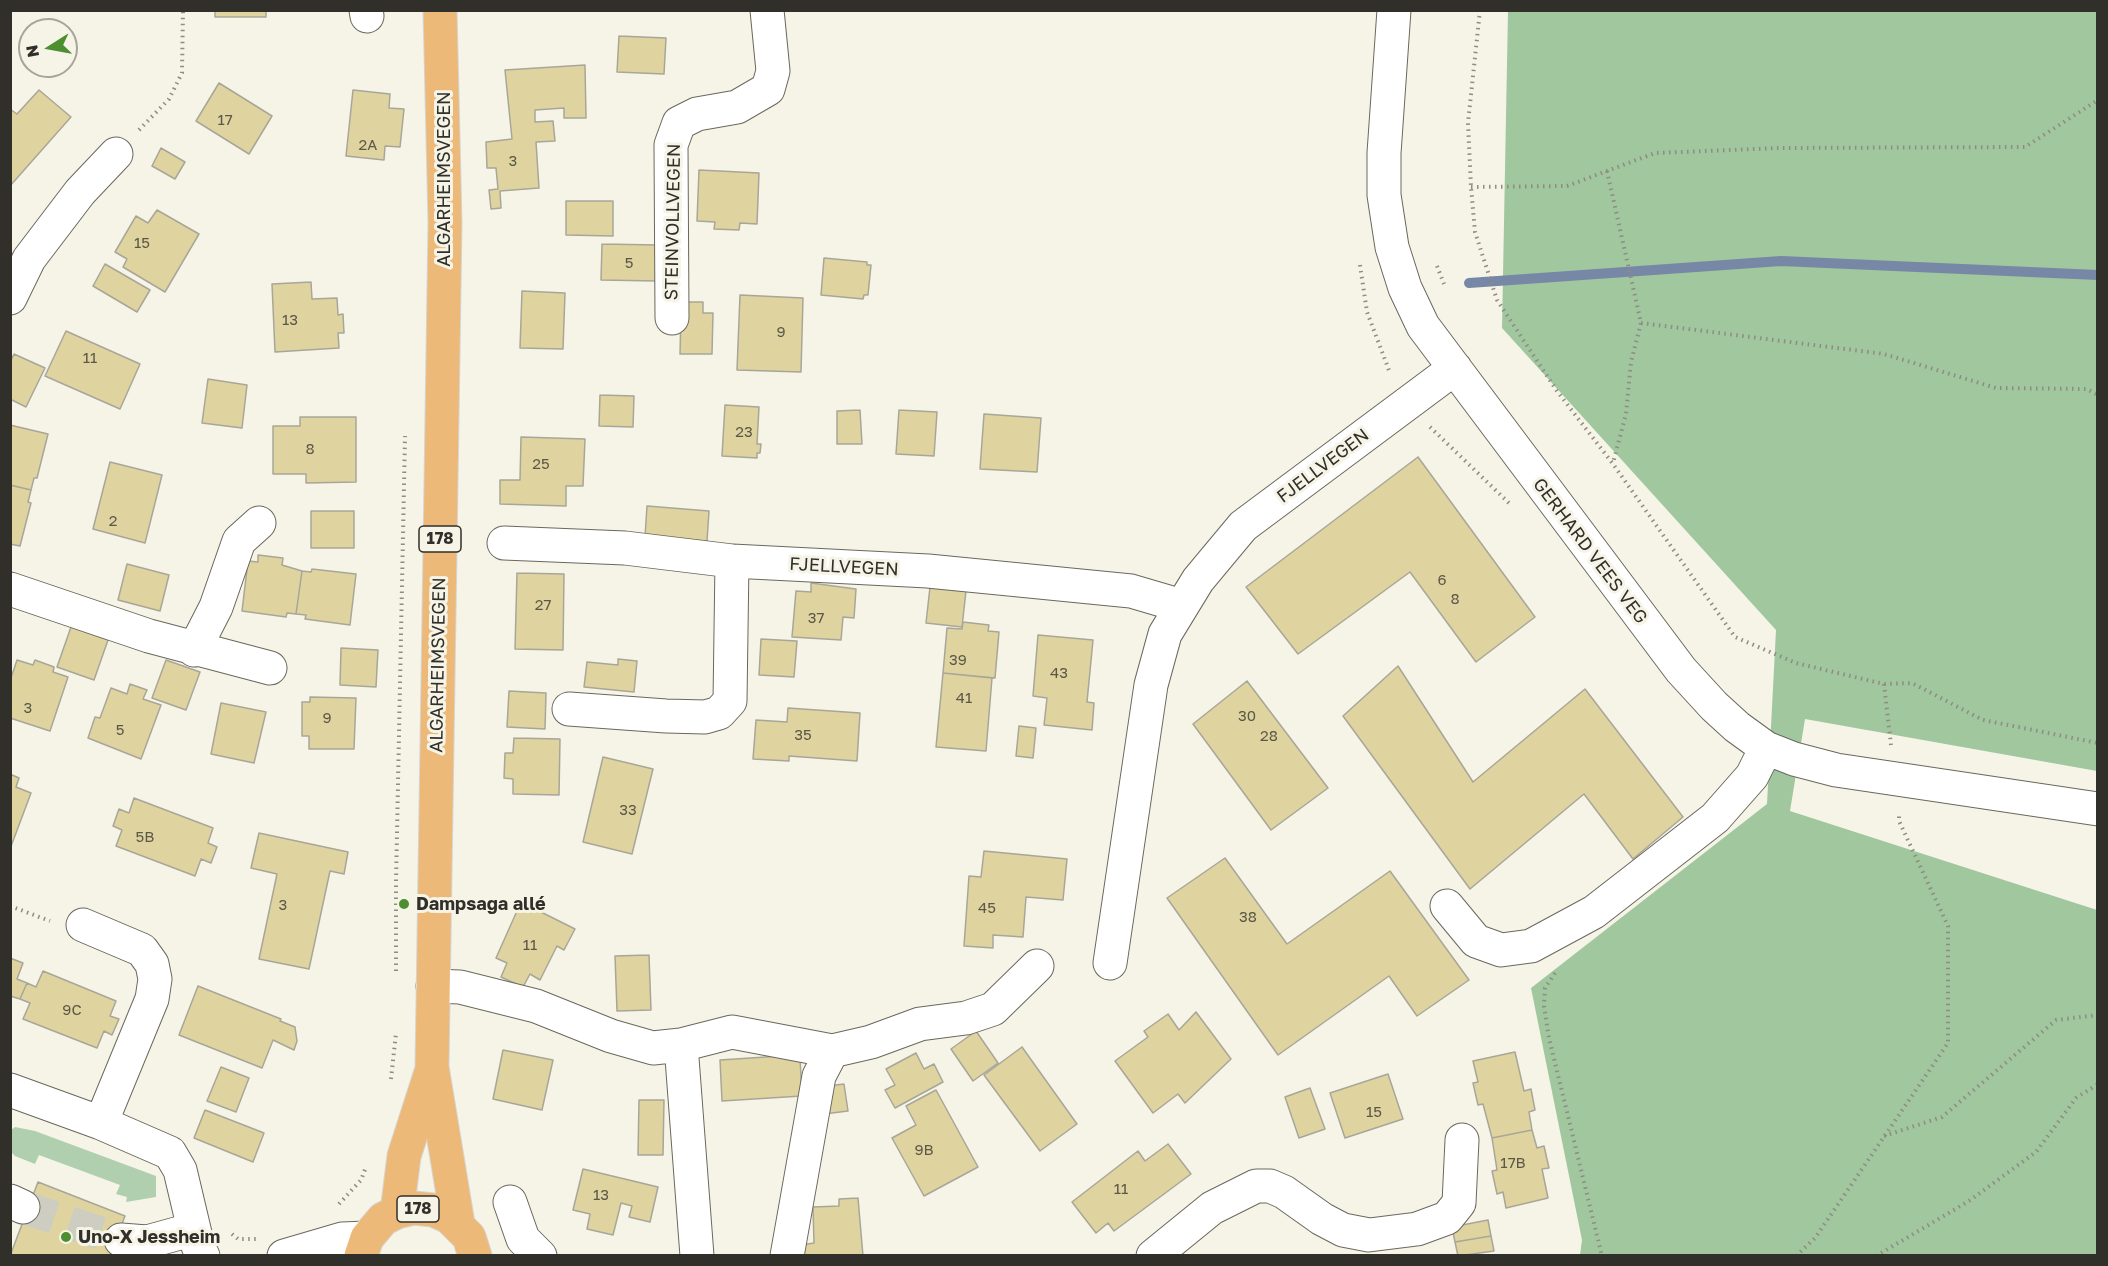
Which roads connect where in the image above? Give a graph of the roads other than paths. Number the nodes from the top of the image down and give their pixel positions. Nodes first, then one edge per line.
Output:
1 (440, 10) edge
2 (767, 10) edge
3 (1395, 10) edge
4 (116, 154) road end
5 (20, 253) edge
6 (10, 298) edge
7 (672, 318) dead end
8 (1455, 369) junction
9 (259, 523) dead end
10 (504, 543) dead end
11 (732, 561) junction
12 (10, 589) edge
13 (1182, 606) junction
14 (194, 650) junction
15 (270, 668) dead end
16 (570, 708) dead end
17 (1766, 748) junction
18 (2097, 809) edge
19 (1447, 906) dead end
20 (83, 925) road end
21 (1110, 963) dead end
22 (1037, 966) dead end
23 (433, 986) junction
24 (681, 1045) junction
25 (832, 1051) junction
26 (432, 1067) junction
27 (10, 1090) edge
28 (101, 1123) junction
29 (1462, 1140) dead end
30 (510, 1202) dead end
31 (396, 1212) junction
32 (458, 1224) junction
33 (121, 1240) tunnel mouth
34 (198, 1242) edge
35 (364, 1247) edge
36 (284, 1256) edge
37 (475, 1256) edge
38 (540, 1256) edge
39 (698, 1256) edge
40 (787, 1256) edge
41 (1153, 1256) edge

1 - 23 main road, ALGARHEIMSVEGEN / 178
2 - 7 street, STEINVOLLVEGEN
3 - 8 street, GERHARD VEES VEG
4 - 5 street
5 - 6 street
8 - 13 street, FJELLVEGEN
8 - 17 street, GERHARD VEES VEG
9 - 14 street
10 - 11 street, FJELLVEGEN
11 - 13 street, FJELLVEGEN
11 - 16 street
12 - 14 street
13 - 21 street, FJELLVEGEN
14 - 15 street
17 - 18 street, GERHARD VEES VEG
17 - 19 street
20 - 28 street
22 - 25 street
23 - 24 street
23 - 26 main road, ALGARHEIMSVEGEN / 178
24 - 25 street
24 - 39 street
25 - 40 street
26 - 31 main road, ALGARHEIMSVEGEN / 178
26 - 32 main road, ALGARHEIMSVEGEN / 178
27 - 28 street
28 - 34 street
29 - 41 street
30 - 38 street
31 - 32 main road, 178
31 - 35 main road, 178
32 - 37 main road, 178
33 - 34 street
35 - 36 street

